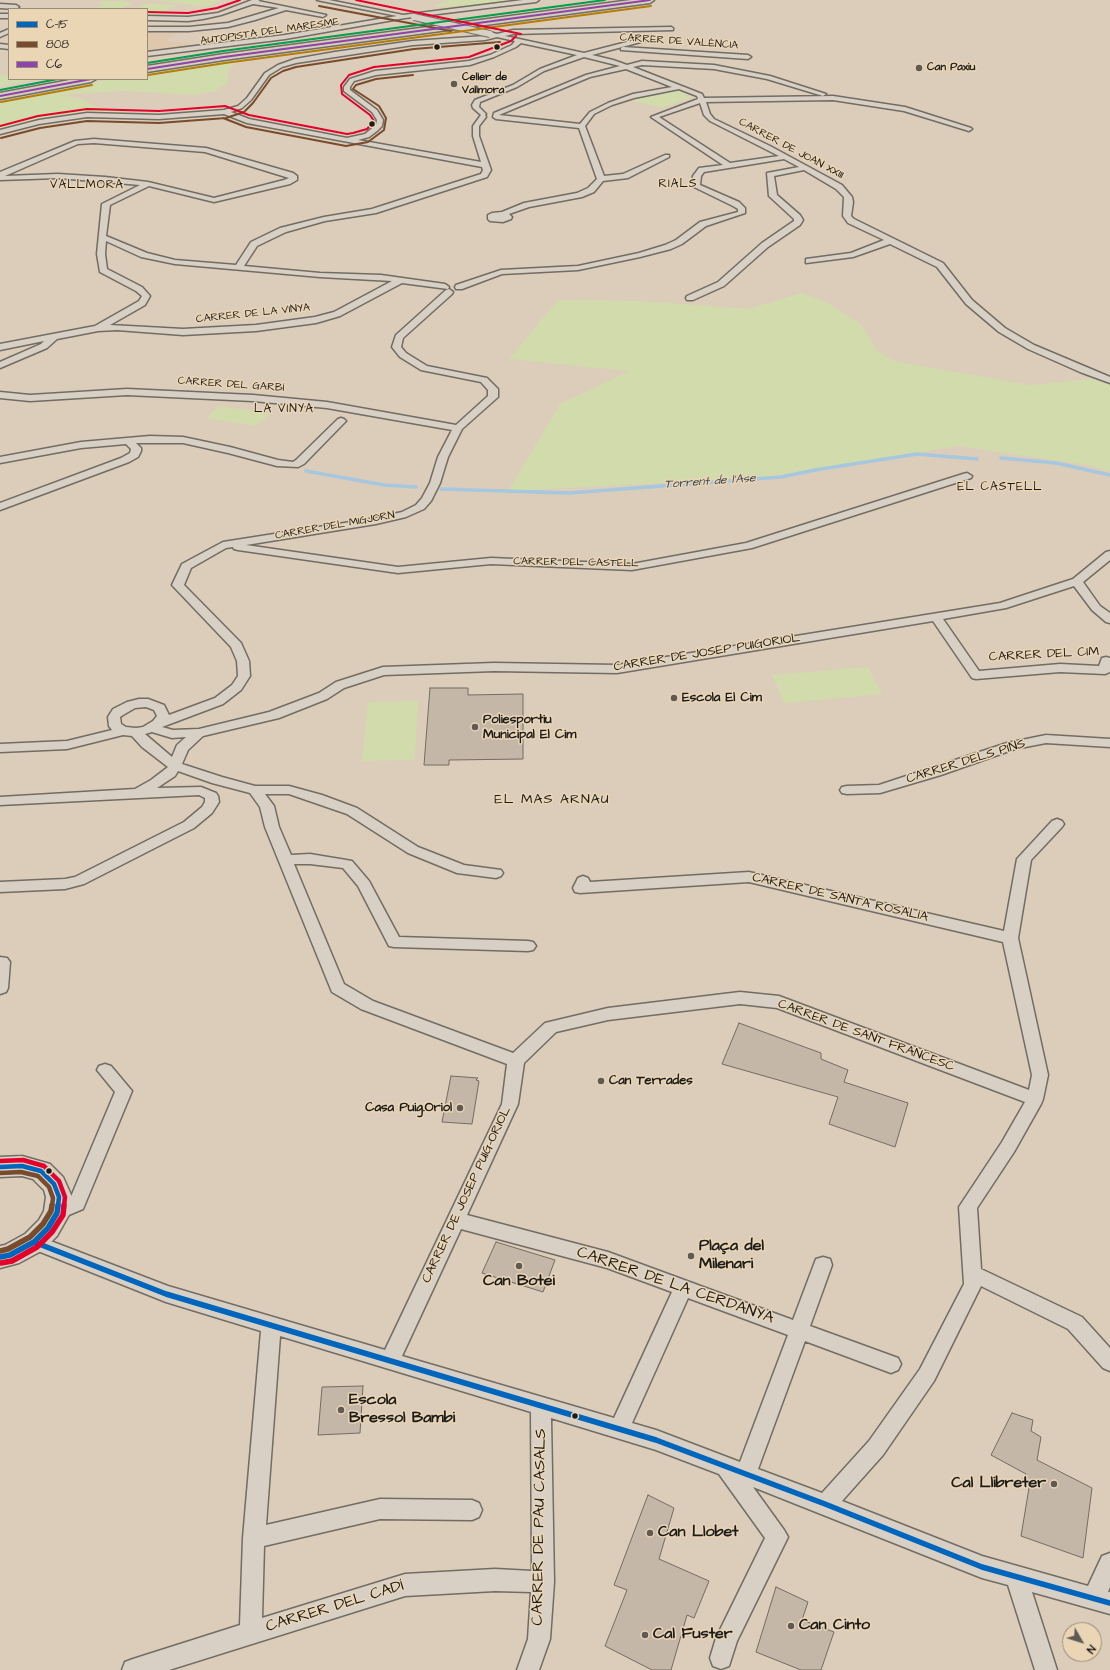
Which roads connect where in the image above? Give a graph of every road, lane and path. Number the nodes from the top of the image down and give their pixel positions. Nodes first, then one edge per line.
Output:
1 (325, 0) edge
2 (382, 0) edge
3 (536, 0) edge
4 (610, 0) edge
5 (650, 0) edge
6 (255, 1) edge
7 (0, 6) edge
8 (16, 7) dead end
9 (363, 7) junction
10 (286, 8) junction
11 (323, 15) dead end
12 (405, 16) junction
13 (148, 18) edge
14 (158, 18) junction
15 (148, 23) edge
16 (672, 29) dead end
17 (148, 30) edge
18 (406, 32) junction
19 (499, 36) junction
20 (650, 38) dead end
21 (520, 40) junction
22 (609, 48) junction
23 (148, 54) edge
24 (584, 55) junction
25 (250, 57) dead end
26 (748, 57) dead end
27 (148, 63) edge
28 (625, 66) junction
29 (148, 69) edge
30 (47, 80) edge
31 (86, 80) edge
32 (680, 87) junction
33 (0, 89) edge
34 (832, 98) junction
35 (1, 99) edge
36 (702, 100) junction
37 (225, 112) junction
38 (496, 115) junction
39 (483, 116) junction
40 (582, 126) junction
41 (969, 129) dead end
42 (0, 132) edge
43 (367, 136) junction
44 (347, 140) junction
45 (370, 144) junction
46 (667, 156) dead end
47 (785, 157) junction
48 (485, 164) junction
49 (728, 165) junction
50 (806, 168) junction
51 (0, 175) edge
52 (0, 178) edge
53 (601, 179) junction
54 (148, 184) junction
55 (502, 214) dead end
56 (102, 238) junction
57 (890, 241) junction
58 (809, 261) dead end
59 (239, 267) junction
60 (402, 280) junction
61 (447, 289) junction
62 (690, 298) dead end
63 (98, 328) junction
64 (55, 335) junction
65 (0, 346) edge
66 (0, 365) edge
67 (1110, 380) edge
68 (0, 395) edge
69 (341, 421) dead end
70 (458, 428) junction
71 (127, 440) junction
72 (0, 460) edge
73 (967, 476) dead end
74 (0, 507) edge
75 (223, 545) junction
76 (1110, 554) edge
77 (1076, 581) junction
78 (936, 617) junction
79 (1110, 619) edge
80 (1106, 661) dead end
81 (202, 707) junction
82 (160, 708) junction
83 (182, 716) junction
84 (155, 726) junction
85 (124, 728) junction
86 (180, 733) junction
87 (199, 733) junction
88 (1110, 743) edge
89 (0, 748) edge
90 (176, 766) junction
91 (255, 790) junction
92 (847, 790) dead end
93 (138, 793) junction
94 (0, 801) edge
95 (1057, 824) dead end
96 (286, 860) junction
97 (496, 873) dead end
98 (583, 881) dead end
99 (0, 887) edge
100 (1010, 938) junction
101 (528, 946) dead end
102 (1, 962) edge
103 (0, 988) edge
104 (516, 1061) junction
105 (105, 1070) dead end
106 (1035, 1099) junction
107 (0, 1167) edge
108 (57, 1213) junction
109 (456, 1220) junction
110 (34, 1242) junction
111 (0, 1257) edge
112 (823, 1266) dead end
113 (972, 1273) junction
114 (680, 1296) dead end
115 (270, 1326) junction
116 (799, 1329) junction
117 (390, 1361) junction
118 (1110, 1362) edge
119 (891, 1364) dead end
120 (541, 1406) junction
121 (619, 1429) junction
122 (725, 1466) junction
123 (746, 1473) junction
124 (825, 1504) junction
125 (472, 1510) dead end
126 (254, 1538) junction
127 (1110, 1564) edge
128 (1016, 1577) junction
129 (543, 1582) junction
130 (1102, 1601) edge
131 (251, 1632) junction
132 (721, 1658) dead end
133 (133, 1670) edge
134 (528, 1670) edge
135 (1046, 1670) edge

1 - 9 street
2 - 9 street
3 - 12 street
4 - 27 highway, AUTOPISTA DEL MARESME
5 - 18 highway, AUTOPISTA DEL MARESME
6 - 10 street
6 - 14 street
7 - 8 street
9 - 12 street
10 - 11 street
10 - 17 street
12 - 19 street, bridge
12 - 23 street
13 - 14 street
14 - 15 street
16 - 19 street
18 - 25 highway
18 - 29 highway, AUTOPISTA DEL MARESME
19 - 21 street
19 - 37 street
20 - 22 street
21 - 24 street
21 - 43 street
22 - 24 street
22 - 26 street, CARRER DE VALÈNCIA
24 - 28 street
24 - 39 street
28 - 32 street
28 - 34 street
28 - 38 street
30 - 33 highway
31 - 35 highway
32 - 36 street
32 - 40 street
34 - 36 street
34 - 41 street
36 - 47 street, CARRER DE JOAN XXIII
36 - 49 street
37 - 42 street
37 - 44 street
38 - 39 street
38 - 40 street
39 - 48 street
40 - 53 street
43 - 44 street
43 - 45 street
44 - 45 street
45 - 48 street
46 - 53 street
47 - 49 street
47 - 50 street, CARRER DE JOAN XXIII
48 - 59 street
49 - 61 street
50 - 57 street, CARRER DE JOAN XXIII
50 - 62 street
51 - 54 street
52 - 54 street
53 - 55 street
54 - 56 street
56 - 59 street
56 - 63 street
57 - 58 street
57 - 67 street, CARRER DE JOAN XXIII
59 - 60 street
60 - 61 street
60 - 63 street, CARRER DE LA VINYA
61 - 70 street, CARRER DEL MIGJORN
63 - 64 street
64 - 65 street
64 - 66 street
68 - 70 street, CARRER DEL GARBÍ
69 - 71 street
70 - 75 street, CARRER DEL MIGJORN
71 - 72 street
71 - 74 street
73 - 75 street, CARRER DEL CASTELL
75 - 81 street, CARRER DEL MIGJORN
76 - 77 street, CARRER DE JOSEP PUIGORIOL
77 - 78 street, CARRER DE JOSEP PUIGORIOL
77 - 79 street
78 - 80 street, CARRER DEL CIM
78 - 87 street, CARRER DE JOSEP PUIGORIOL
81 - 82 street, CARRER DEL MIGJORN
81 - 83 street, CARRER DEL MIGJORN
82 - 84 street
82 - 85 street, CARRER DEL MIGJORN
83 - 84 street, CARRER DEL MIGJORN
83 - 86 street
84 - 85 street, CARRER DEL MIGJORN
84 - 86 street, CARRER DE JOSEP PUIGORIOL
85 - 89 street, CARRER DEL MIGJORN
85 - 90 street
86 - 87 street, CARRER DE JOSEP PUIGORIOL
87 - 90 street
88 - 92 street, CARRER DELS PINS
90 - 91 street
90 - 93 street
91 - 96 street
91 - 97 street
93 - 94 street
93 - 99 street
95 - 100 street
96 - 101 street
96 - 104 street
98 - 100 street, CARRER DE SANTA ROSALÍA
100 - 106 street
102 - 103 street
104 - 106 street, CARRER DE SANT FRANCESC
104 - 109 street, CARRER DE JOSEP PUIG-ORIOL
105 - 108 street
106 - 113 street
107 - 108 street
108 - 110 street
109 - 116 street, CARRER DE LA CERDANYA
109 - 117 street, CARRER DE JOSEP PUIG-ORIOL
110 - 111 street
110 - 115 street
112 - 116 street
113 - 118 street
113 - 124 street
114 - 121 street
115 - 117 street
115 - 126 street
116 - 119 street, CARRER DE LA CERDANYA
116 - 123 street
117 - 120 street
120 - 121 street
120 - 129 street, CARRER DE PAU CASALS
121 - 122 street
122 - 123 street
122 - 132 street
123 - 124 street
124 - 128 street
125 - 126 street
126 - 131 street
127 - 130 street
128 - 130 street
128 - 135 street
129 - 131 street, CARRER DEL CADÍ
129 - 134 street, CARRER DE PAU CASALS
131 - 133 street, CARRER DEL CADÍ

